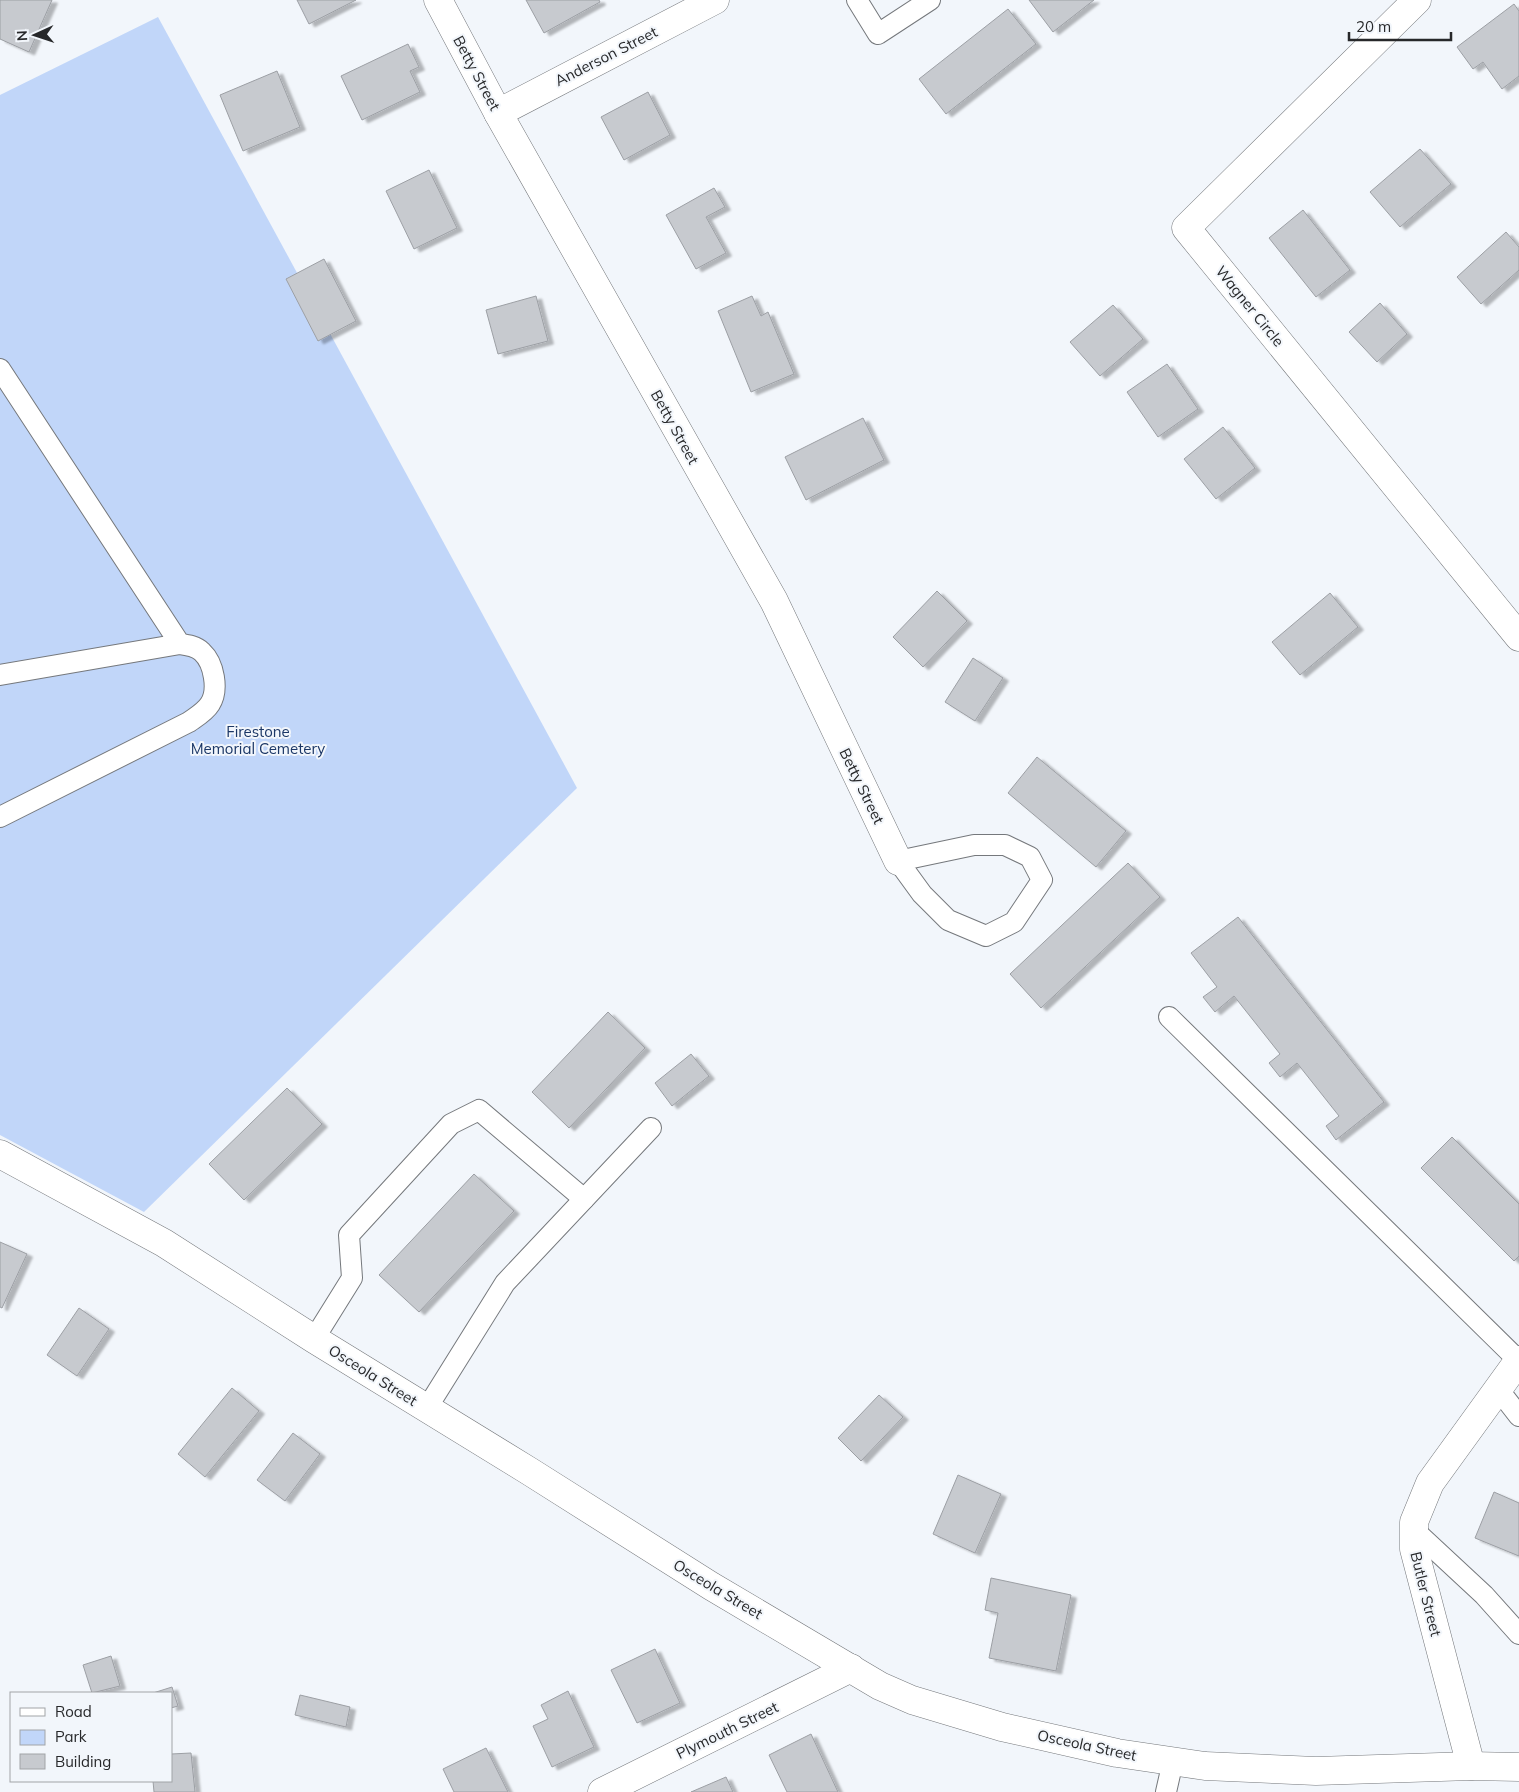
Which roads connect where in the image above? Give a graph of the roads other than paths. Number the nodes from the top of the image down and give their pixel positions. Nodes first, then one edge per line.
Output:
1 (438, 0) edge
2 (715, 0) edge
3 (857, 0) edge
4 (930, 0) edge
5 (1417, 0) edge
6 (498, 113) junction
7 (0, 369) edge
8 (1519, 636) edge
9 (180, 644) junction
10 (0, 676) edge
11 (0, 818) edge
12 (898, 861) junction
13 (1169, 1017) dead end
14 (651, 1128) dead end
15 (0, 1154) edge
16 (584, 1199) junction
17 (314, 1339) junction
18 (1519, 1360) edge
19 (1498, 1389) junction
20 (427, 1408) junction
21 (1519, 1416) edge
22 (1414, 1530) junction
23 (1519, 1634) edge
24 (851, 1668) junction
25 (1173, 1761) junction
26 (1471, 1766) junction
27 (1519, 1767) edge
28 (602, 1792) edge
29 (1166, 1792) edge

1 - 6 street, Betty Street
2 - 6 street, Anderson Street
3 - 4 lane
5 - 8 street, Wagner Circle
6 - 12 street, Betty Street
7 - 9 lane
9 - 10 lane
9 - 11 lane
12 - 12 lane
13 - 18 lane
14 - 16 lane
15 - 17 street, Osceola Street
16 - 17 lane
16 - 20 lane
17 - 20 street, Osceola Street
18 - 19 street, Butler Street
19 - 21 lane
19 - 22 street, Butler Street
20 - 24 street, Osceola Street
22 - 23 lane
22 - 26 street, Butler Street
24 - 25 street, Osceola Street
24 - 28 street, Plymouth Street
25 - 26 street, Osceola Street
25 - 29 lane
26 - 27 street, Osceola Street

